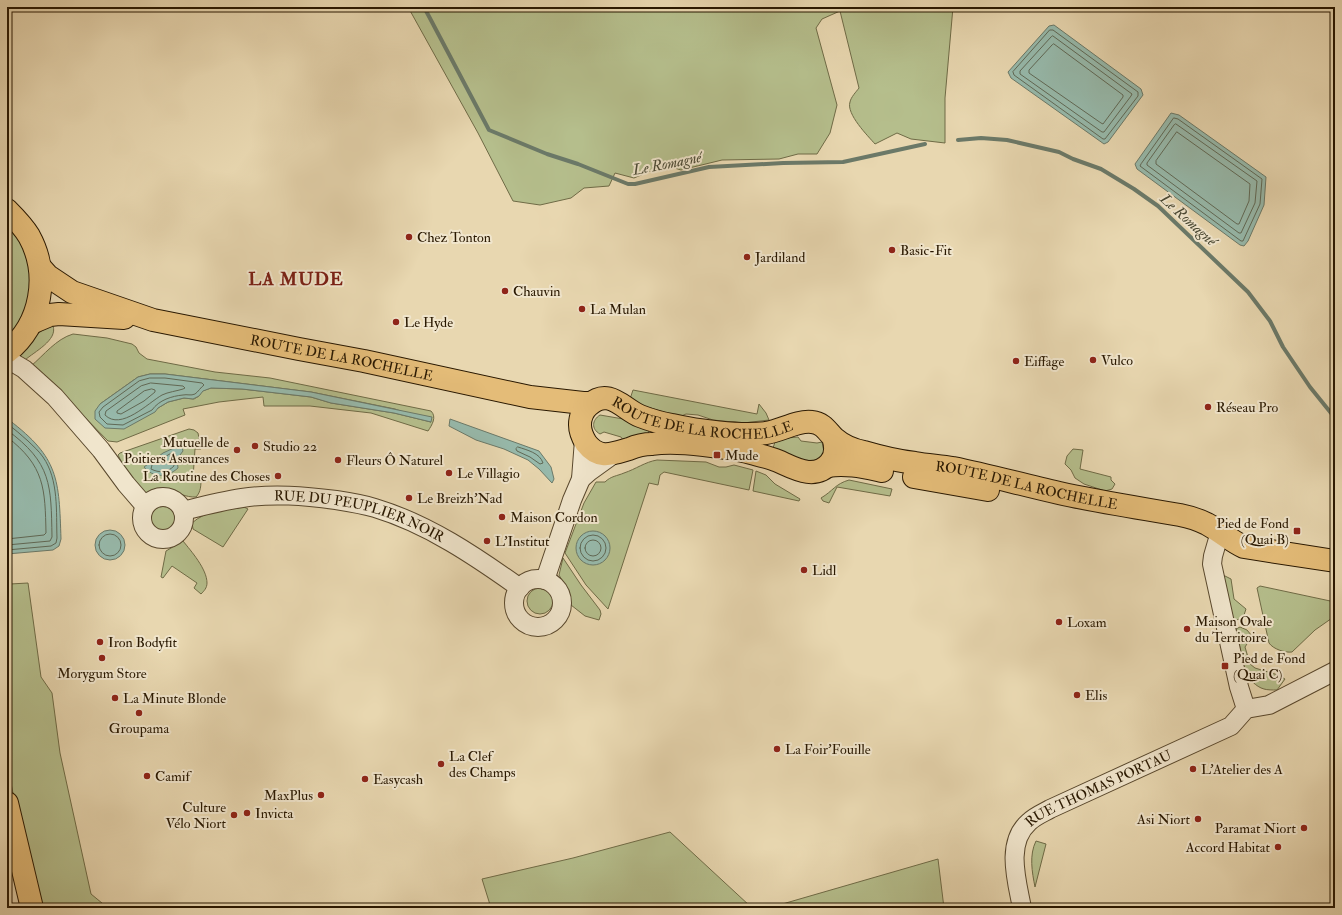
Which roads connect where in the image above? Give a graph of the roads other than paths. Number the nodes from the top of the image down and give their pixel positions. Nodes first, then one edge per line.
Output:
1 (7, 210) edge
2 (40, 267) junction
3 (153, 320) junction
4 (31, 323) junction
5 (7, 352) edge
6 (7, 359) edge
7 (530, 397) junction
8 (591, 403) junction
9 (582, 435) junction
10 (833, 437) junction
11 (614, 454) junction
12 (828, 466) junction
13 (581, 479) junction
14 (145, 506) junction
15 (183, 511) junction
16 (1220, 532) junction
17 (1335, 547) edge
18 (1335, 561) edge
19 (545, 580) junction
20 (520, 588) junction
21 (1335, 671) edge
22 (1246, 710) junction
23 (7, 804) edge
24 (7, 843) edge
25 (23, 908) edge
26 (32, 908) edge
27 (1022, 908) edge

1 - 2 main road
2 - 3 main road, ROUTE DE LA ROCHELLE
2 - 4 main road
3 - 4 main road, ROUTE DE LA ROCHELLE
3 - 7 main road, ROUTE DE LA ROCHELLE
4 - 5 main road
6 - 14 street
7 - 8 main road, ROUTE DE LA ROCHELLE
7 - 9 main road, ROUTE DE LA ROCHELLE
8 - 9 main road, ROUTE DE LA ROCHELLE
8 - 10 main road, ROUTE DE LA ROCHELLE
9 - 11 main road, ROUTE DE LA ROCHELLE
9 - 13 street
10 - 12 main road
10 - 16 main road, ROUTE DE LA ROCHELLE
11 - 12 main road, ROUTE DE LA ROCHELLE
11 - 13 street
12 - 16 main road, ROUTE DE LA ROCHELLE
13 - 19 street
14 - 15 street
14 - 15 street
15 - 20 street, RUE DU PEUPLIER NOIR
16 - 17 main road, ROUTE DE LA ROCHELLE
16 - 18 main road, ROUTE DE LA ROCHELLE
16 - 22 street
19 - 20 street
19 - 20 street
21 - 22 street
22 - 27 street, RUE THOMAS PORTAU
23 - 26 main road
24 - 25 main road

